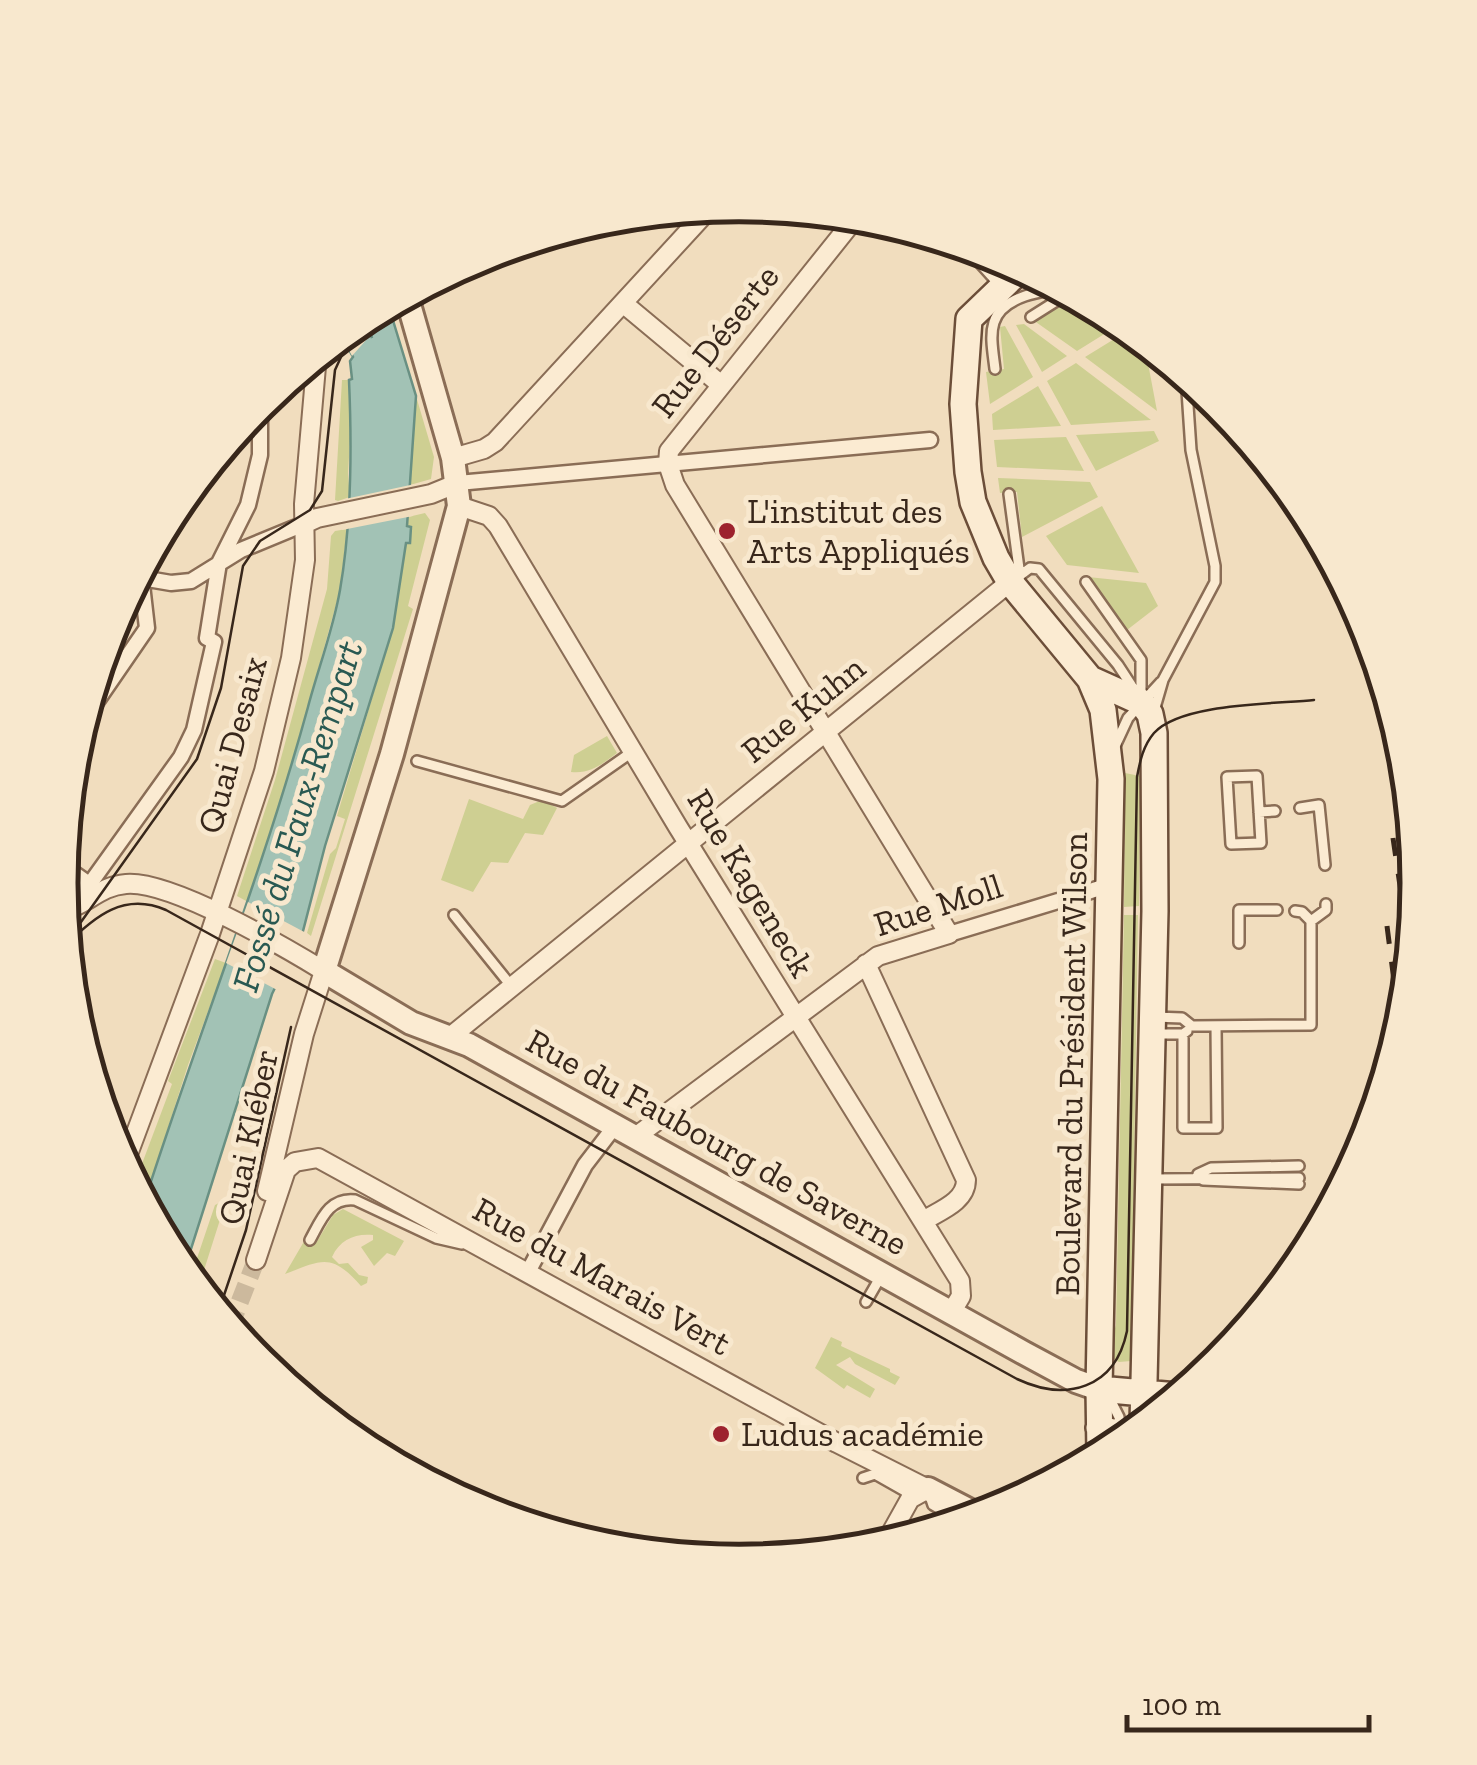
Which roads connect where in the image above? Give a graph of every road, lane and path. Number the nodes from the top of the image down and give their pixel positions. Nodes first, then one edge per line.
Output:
1 (697, 223) edge
2 (845, 230) edge
3 (1009, 280) edge
4 (1039, 294) edge
5 (1054, 302) edge
6 (624, 304) junction
7 (410, 309) edge
8 (1031, 317) dead end
9 (995, 369) dead end
10 (316, 375) edge
11 (720, 384) junction
12 (1188, 398) edge
13 (260, 427) edge
14 (930, 440) dead end
15 (453, 458) junction
16 (668, 464) junction
17 (458, 494) junction
18 (1009, 494) dead end
19 (305, 532) junction
20 (219, 563) junction
21 (152, 579) edge
22 (1015, 579) junction
23 (1086, 582) dead end
24 (145, 593) edge
25 (1090, 678) junction
26 (1163, 680) junction
27 (108, 685) edge
28 (1149, 718) junction
29 (828, 732) junction
30 (634, 750) junction
31 (406, 758) junction
32 (1111, 779) junction
33 (1300, 808) dead end
34 (1274, 811) dead end
35 (1259, 812) junction
36 (688, 844) junction
37 (1326, 866) dead end
38 (78, 876) edge
39 (89, 884) junction
40 (1109, 885) junction
41 (78, 897) edge
42 (1326, 904) dead end
43 (79, 905) edge
44 (1277, 910) dead end
45 (1295, 911) dead end
46 (217, 914) junction
47 (454, 914) dead end
48 (1311, 921) junction
49 (949, 934) junction
50 (1239, 943) dead end
51 (866, 964) junction
52 (324, 971) junction
53 (512, 986) junction
54 (795, 1018) junction
55 (1153, 1025) junction
56 (1192, 1026) junction
57 (1216, 1026) junction
58 (1183, 1034) junction
59 (450, 1036) junction
60 (625, 1132) junction
61 (132, 1144) edge
62 (1299, 1176) dead end
63 (1150, 1179) junction
64 (922, 1221) junction
65 (310, 1240) dead end
66 (494, 1253) junction
67 (256, 1260) joint
68 (528, 1272) junction
69 (882, 1274) junction
70 (866, 1302) dead end
71 (952, 1311) junction
72 (1099, 1389) junction
73 (1144, 1395) junction
74 (1155, 1395) edge
75 (1134, 1412) edge
76 (1116, 1425) edge
77 (919, 1494) junction
78 (949, 1508) edge
79 (899, 1524) edge

1 - 6 street
2 - 11 street, Rue Déserte
3 - 22 main road
4 - 9 lane
5 - 8 lane
6 - 11 street
6 - 15 street
7 - 15 street
10 - 19 street, Quai Desaix
11 - 16 street, Rue Déserte
12 - 26 lane
13 - 20 street
14 - 16 street
15 - 17 street
16 - 17 street
16 - 29 street
17 - 19 street
17 - 30 street, Rue Kageneck
17 - 31 street
18 - 22 lane
19 - 20 street
19 - 46 street, Quai Desaix
20 - 21 street
20 - 39 street
22 - 25 main road
22 - 28 lane
22 - 29 street, Rue Kuhn
23 - 28 lane
24 - 27 street
25 - 28 main road
25 - 32 main road, Boulevard du Président Wilson
26 - 28 lane
26 - 28 lane
28 - 32 lane
28 - 55 main road, Boulevard du Président Wilson
29 - 36 street, Rue Kuhn
29 - 49 street
30 - 31 lane
30 - 36 street, Rue Kageneck
31 - 52 street
32 - 40 main road, Boulevard du Président Wilson
33 - 37 lane
34 - 35 lane
35 - 35 lane
36 - 53 street, Rue Kuhn
36 - 54 street, Rue Kageneck
38 - 39 street
39 - 41 street
40 - 49 street, Rue Moll
40 - 72 main road, Boulevard du Président Wilson
42 - 48 lane
43 - 46 street, Rue du Faubourg de Saverne
44 - 50 lane
45 - 48 lane
46 - 52 street, Rue du Faubourg de Saverne
46 - 61 street, Quai Desaix
47 - 53 lane
48 - 57 lane
49 - 51 street, Rue Moll
51 - 54 street, Rue Moll
51 - 64 street
52 - 59 street, Rue du Faubourg de Saverne
52 - 67 street, Quai Kléber
53 - 59 street, Rue Kuhn
54 - 60 street, Rue Moll
54 - 64 street, Rue Kageneck
55 - 56 lane
55 - 58 lane
55 - 63 main road, Boulevard du Président Wilson
56 - 57 lane
56 - 58 lane
57 - 58 lane
59 - 60 street, Rue du Faubourg de Saverne
60 - 68 street
60 - 69 street, Rue du Faubourg de Saverne
62 - 63 lane
63 - 73 main road, Boulevard du Président Wilson
64 - 71 street, Rue Kageneck
65 - 66 lane
66 - 67 street, Rue du Marais Vert
66 - 68 street, Rue du Marais Vert
68 - 77 street, Rue du Marais Vert
69 - 70 lane
69 - 71 street, Rue du Faubourg de Saverne
71 - 72 street, Rue du Faubourg de Saverne
72 - 73 main road
72 - 76 main road, Boulevard du Président Wilson
73 - 74 main road
73 - 75 main road, Boulevard du Président Wilson
77 - 78 street
77 - 79 street

